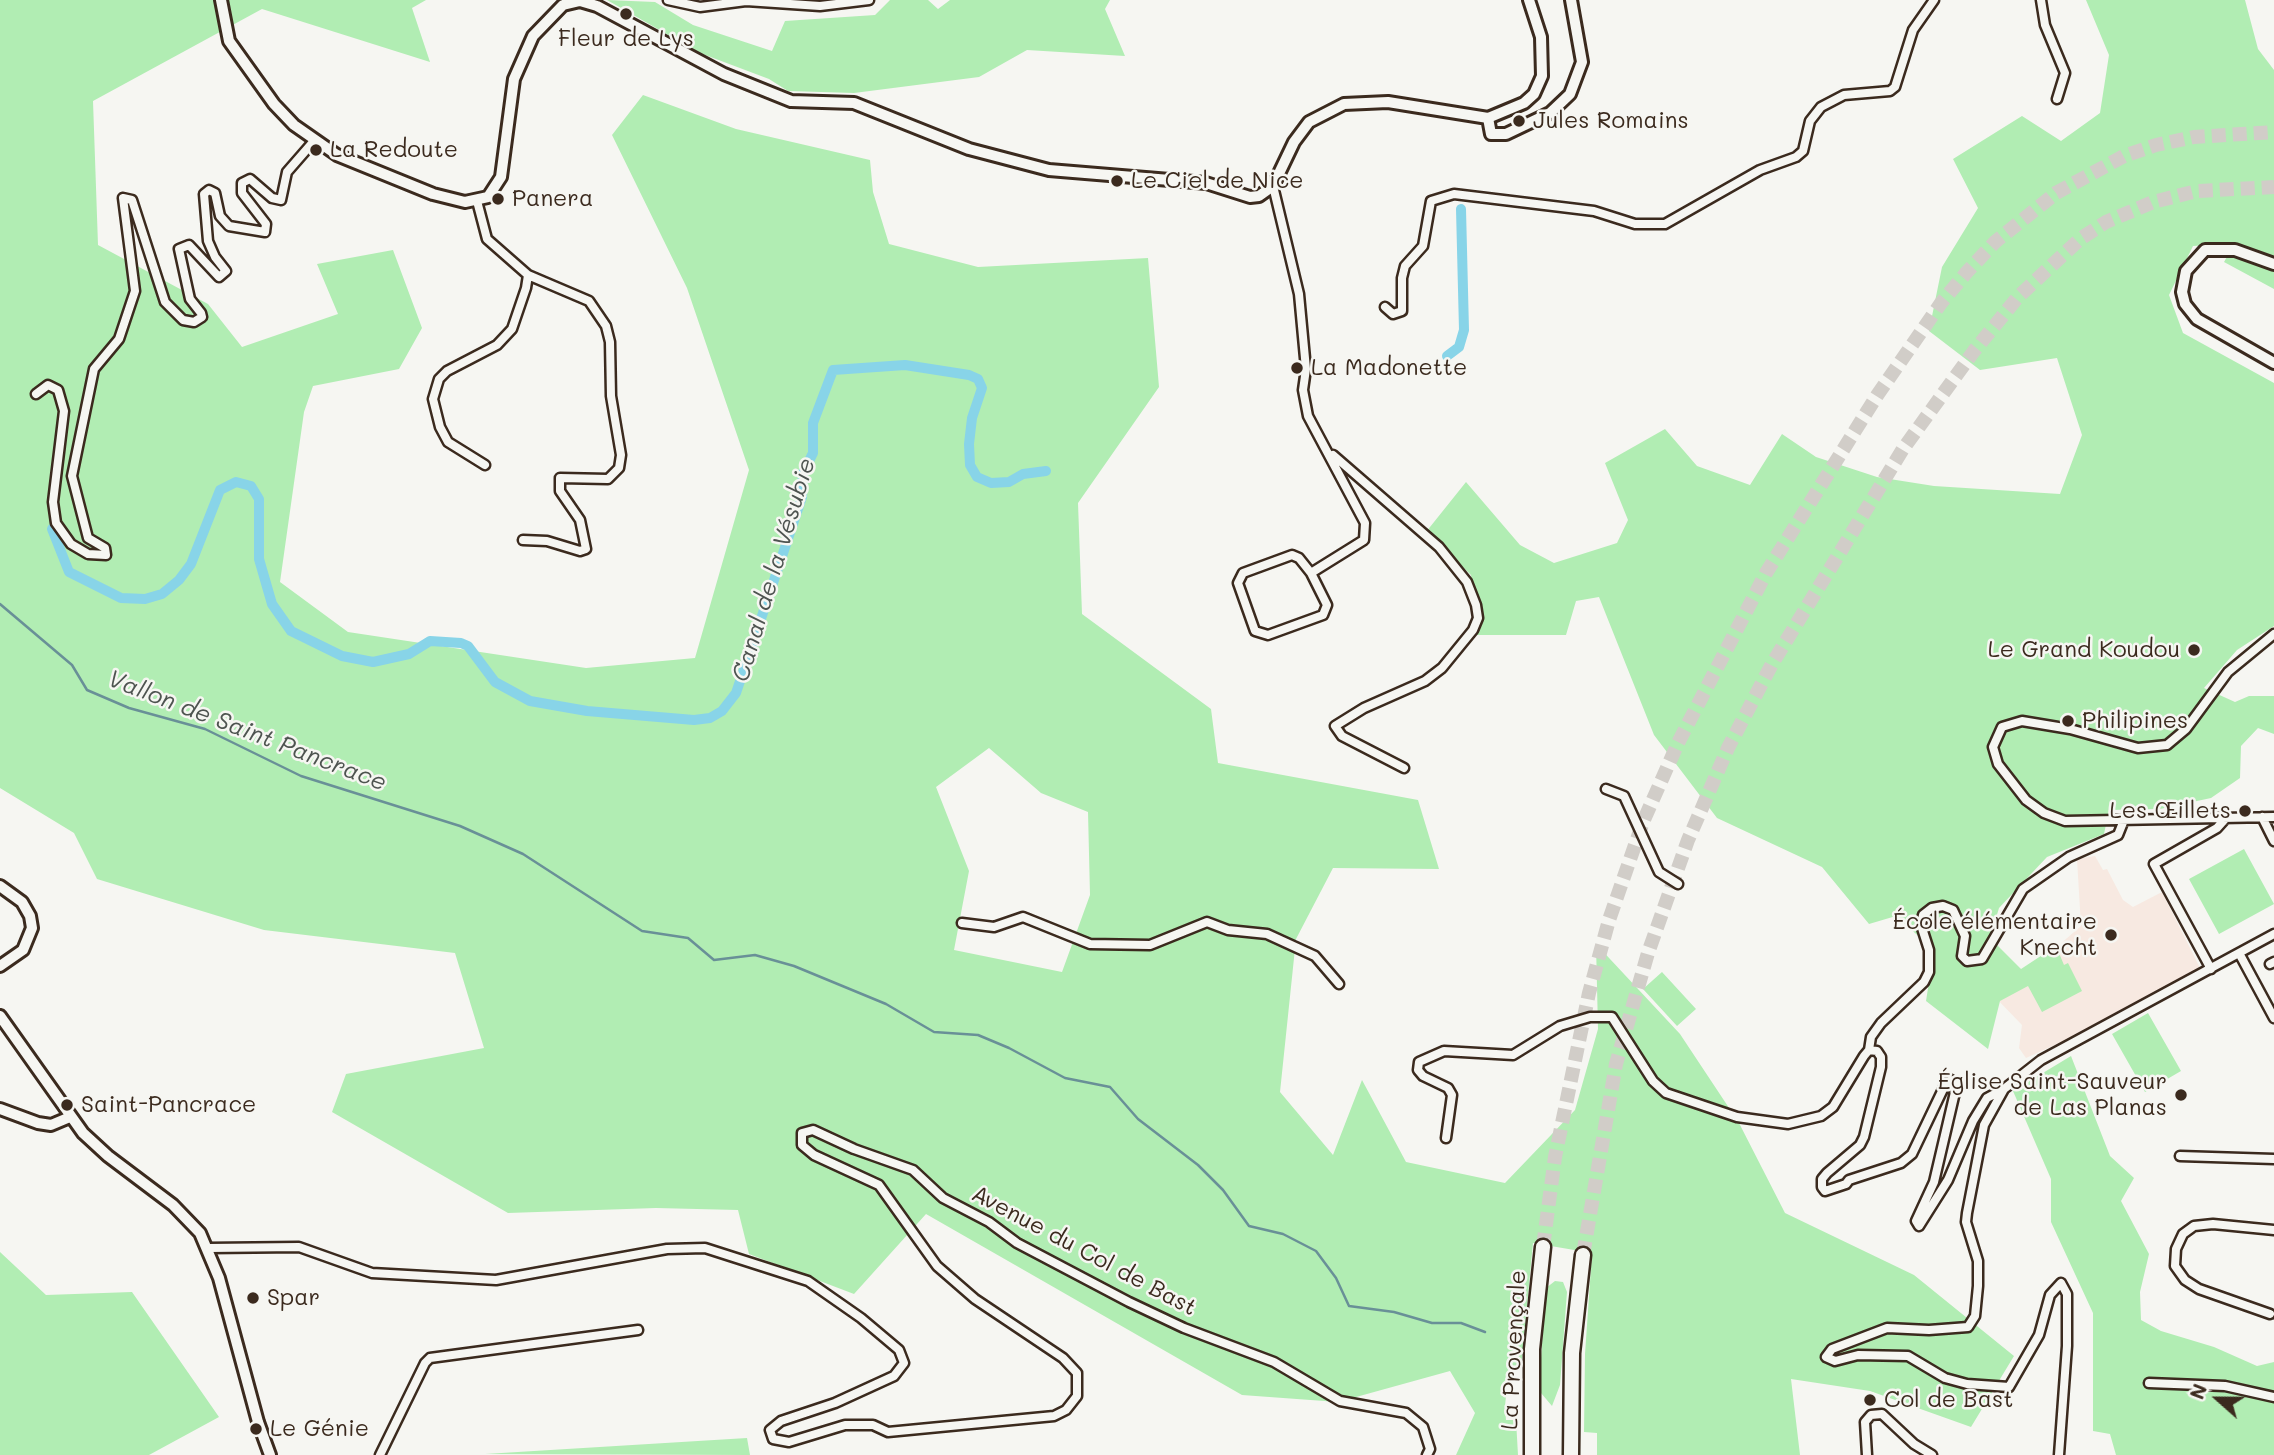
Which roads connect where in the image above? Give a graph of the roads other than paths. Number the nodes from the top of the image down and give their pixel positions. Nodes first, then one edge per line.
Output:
1 (220, 0) edge
2 (668, 0) edge
3 (869, 0) edge
4 (1529, 0) edge
5 (1570, 0) edge
6 (1934, 0) edge
7 (2041, 0) edge
8 (580, 1) edge
9 (2057, 99) dead end
10 (1488, 118) junction
11 (314, 141) junction
12 (1273, 186) junction
13 (477, 201) junction
14 (2274, 264) edge
15 (528, 275) junction
16 (1385, 307) dead end
17 (2274, 363) edge
18 (36, 394) dead end
19 (1327, 449) junction
20 (485, 465) dead end
21 (523, 540) dead end
22 (1311, 573) junction
23 (2274, 634) edge
24 (1404, 768) dead end
25 (1606, 789) dead end
26 (2262, 817) junction
27 (2274, 817) edge
28 (2225, 818) junction
29 (2124, 820) junction
30 (2274, 841) edge
31 (1678, 884) dead end
32 (0, 886) edge
33 (962, 923) dead end
34 (2274, 934) edge
35 (2239, 953) junction
36 (0, 966) edge
37 (2211, 968) junction
38 (1339, 984) dead end
39 (0, 1016) edge
40 (2274, 1018) edge
41 (1869, 1050) junction
42 (2004, 1089) junction
43 (0, 1109) edge
44 (70, 1117) junction
45 (1446, 1138) dead end
46 (2179, 1156) dead end
47 (2274, 1159) edge
48 (2274, 1230) edge
49 (1543, 1247) tunnel mouth
50 (209, 1248) junction
51 (1583, 1255) tunnel mouth
52 (2270, 1314) dead end
53 (638, 1330) dead end
54 (2149, 1383) dead end
55 (2274, 1397) edge
56 (270, 1455) edge
57 (380, 1455) edge
58 (1427, 1455) edge
59 (1532, 1455) edge
60 (1571, 1455) edge
61 (1867, 1455) edge
62 (1932, 1455) edge
63 (2059, 1455) edge

1 - 11 street
2 - 3 street
4 - 10 street
5 - 10 street
6 - 16 street
7 - 9 street
8 - 12 street
8 - 13 street
10 - 12 street
11 - 13 street
11 - 18 street
12 - 19 street
13 - 15 street
14 - 17 street
15 - 20 street
15 - 21 street
19 - 22 street
19 - 24 street
22 - 22 street
23 - 29 street
25 - 31 street
26 - 27 street
26 - 28 street
26 - 30 street
28 - 29 street
28 - 37 street
29 - 41 street
32 - 36 street
33 - 38 street
34 - 35 street
35 - 37 street
35 - 40 street
37 - 42 street
39 - 44 street
41 - 42 street
41 - 45 street
42 - 63 street
43 - 44 street
44 - 50 street
46 - 47 street
48 - 52 street
49 - 59 highway, La Provençale
50 - 56 street
50 - 58 street, Avenue du Col de Bast
51 - 60 highway
53 - 57 street
54 - 55 street
61 - 62 street

